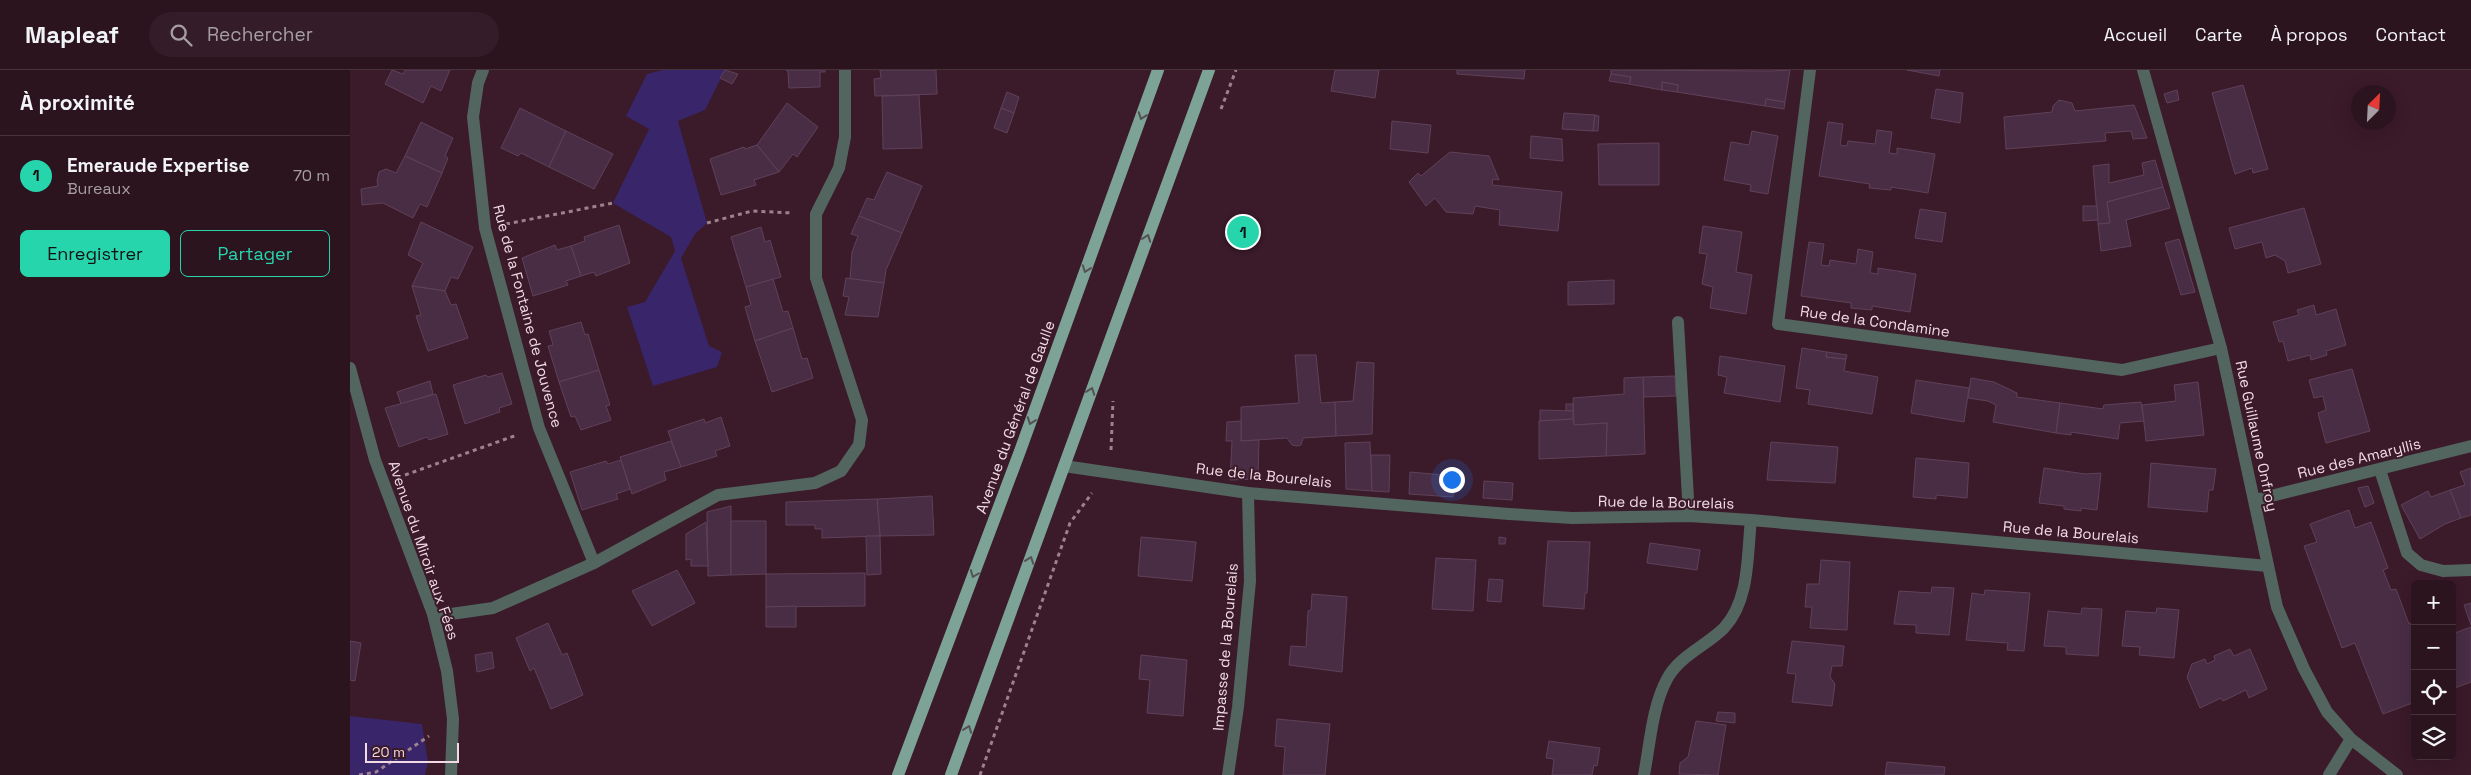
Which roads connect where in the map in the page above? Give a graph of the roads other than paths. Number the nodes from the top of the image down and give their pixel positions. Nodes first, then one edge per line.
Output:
1 (483, 70) edge
2 (845, 70) edge
3 (1158, 70) edge
4 (1209, 70) edge
5 (1810, 70) edge
6 (2143, 70) edge
7 (1678, 322) dead end
8 (2221, 348) junction
9 (350, 368) edge
10 (2471, 446) edge
11 (1064, 466) junction
12 (2380, 470) junction
13 (1248, 492) junction
14 (2255, 500) junction
15 (1689, 516) junction
16 (1751, 520) junction
17 (594, 563) junction
18 (2268, 566) junction
19 (2471, 570) edge
20 (433, 614) junction
21 (2350, 739) junction
22 (451, 775) edge
23 (898, 775) edge
24 (951, 775) edge
25 (1228, 775) edge
26 (1644, 775) edge
27 (2329, 775) edge
28 (2398, 775) edge

1 - 17 street, Rue de la Fontaine de Jouvence
2 - 17 street
3 -> 23 main road, Avenue du Général de Gaulle
11 -> 4 main road
5 - 8 street, Rue de la Condamine
6 - 8 street, Rue Guillaume Onfroy
7 - 15 street
8 - 14 street, Rue Guillaume Onfroy
9 - 20 street, Avenue du Miroir aux Fées
10 - 12 street, Rue des Amaryllis
11 - 13 street, Rue de la Bourelais
24 -> 11 main road
12 - 14 street, Rue des Amaryllis
12 - 19 street
13 - 15 street, Rue de la Bourelais
13 - 25 street, Impasse de la Bourelais
14 - 18 street, Rue Guillaume Onfroy
15 - 16 street, Rue de la Bourelais
16 - 18 street, Rue de la Bourelais
16 - 26 street
17 - 20 street
18 - 21 street, Rue Guillaume Onfroy
20 - 22 street, Avenue du Miroir aux Fées
21 - 27 street
21 - 28 street, Rue Guillaume Onfroy

